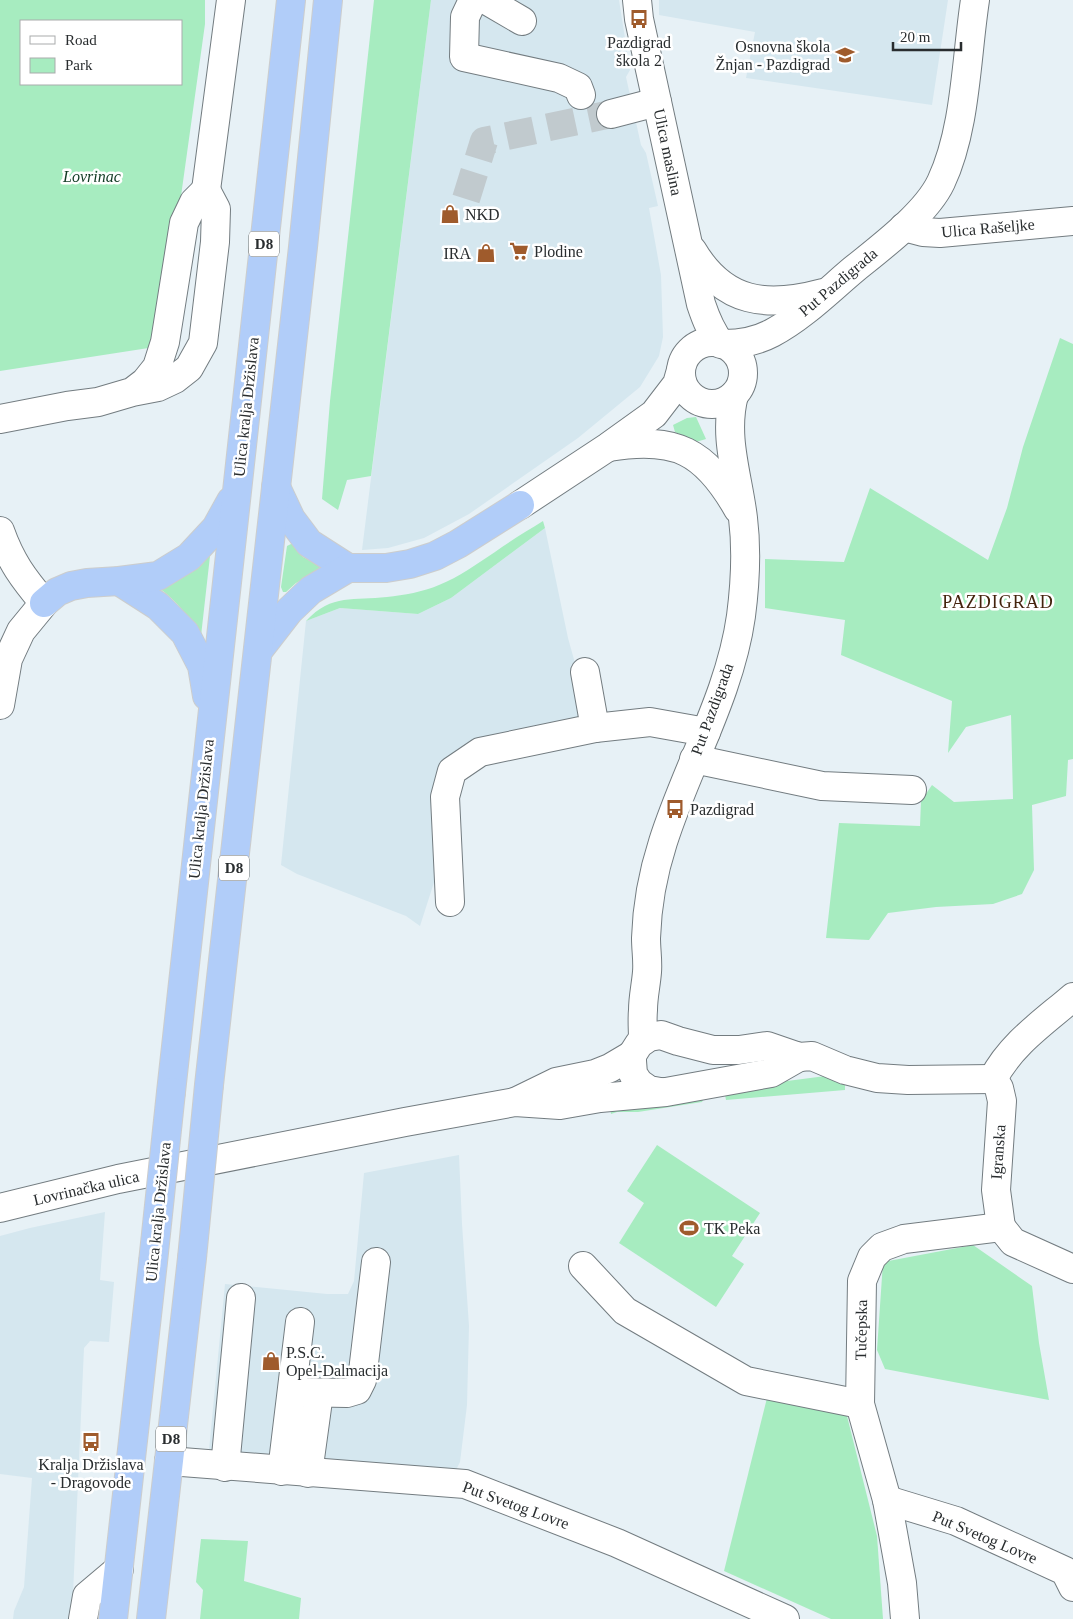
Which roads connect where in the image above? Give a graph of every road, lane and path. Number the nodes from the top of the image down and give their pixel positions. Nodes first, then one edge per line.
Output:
1 (231, 0) edge
2 (291, 0) edge
3 (328, 0) edge
4 (473, 0) edge
5 (486, 0) edge
6 (637, 0) edge
7 (975, 0) edge
8 (522, 21) dead end
9 (581, 95) dead end
10 (657, 102) junction
11 (611, 114) tunnel mouth
12 (206, 190) junction
13 (1073, 221) edge
14 (904, 227) junction
15 (687, 242) junction
16 (827, 292) junction
17 (701, 304) junction
18 (770, 334) junction
19 (722, 344) junction
20 (685, 361) junction
21 (738, 386) junction
22 (132, 392) junction
23 (700, 401) junction
24 (654, 414) junction
25 (0, 419) edge
26 (730, 443) junction
27 (608, 447) junction
28 (276, 487) junction
29 (237, 488) junction
30 (520, 505) joint
31 (744, 520) junction
32 (0, 531) edge
33 (348, 568) junction
34 (119, 581) junction
35 (44, 603) junction
36 (258, 651) junction
37 (585, 672) dead end
38 (0, 705) edge
39 (211, 720) junction
40 (596, 728) junction
41 (706, 732) junction
42 (694, 759) junction
43 (912, 790) dead end
44 (450, 902) dead end
45 (1073, 997) edge
46 (655, 1043) junction
47 (799, 1057) junction
48 (993, 1079) junction
49 (666, 1091) junction
50 (515, 1102) junction
51 (0, 1208) edge
52 (1001, 1227) junction
53 (376, 1262) dead end
54 (583, 1266) dead end
55 (1073, 1269) edge
56 (241, 1298) dead end
57 (300, 1322) dead end
58 (293, 1392) junction
59 (319, 1393) junction
60 (860, 1404) junction
61 (169, 1461) junction
62 (225, 1467) junction
63 (295, 1472) junction
64 (887, 1500) junction
65 (119, 1569) junction
66 (1073, 1587) edge
67 (83, 1619) edge
68 (113, 1619) edge
69 (151, 1619) edge
70 (785, 1619) edge
71 (905, 1619) edge

1 - 12 street
2 - 29 highway, Ulica kralja Držislava / D8
3 - 28 highway, D8
4 - 9 street
5 - 8 street
6 - 10 street, Ulica maslina
7 - 14 street, Put Pazdigrada
10 - 11 street
10 - 15 street, Ulica maslina
12 - 22 street
12 - 22 street
13 - 14 street, Ulica Rašeljke
14 - 16 street, Put Pazdigrada
15 - 16 street
15 - 17 street, Ulica maslina
16 - 18 street, Put Pazdigrada
17 - 19 street, Ulica maslina
17 - 20 street, Ulica maslina
18 - 19 street, Put Pazdigrada
18 - 21 street, Put Pazdigrada
19 - 20 street
19 - 21 street
20 - 23 street
20 - 24 street
21 - 23 street
21 - 26 street, Put Pazdigrada
22 - 25 street
23 - 24 street
23 - 26 street, Put Pazdigrada
24 - 27 street
26 - 31 street, Put Pazdigrada
27 - 30 street
27 - 31 street
28 - 33 highway
28 - 36 highway, D8
29 - 34 highway
29 - 39 highway, Ulica kralja Držislava / D8
30 - 33 highway
31 - 41 street, Put Pazdigrada
32 - 35 street
33 - 36 highway
34 - 35 highway
34 - 39 highway
35 - 38 street
36 - 61 highway, D8, bridge
37 - 40 street
39 - 65 highway, Ulica kralja Držislava / D8, bridge
40 - 41 street
40 - 44 street
41 - 42 street, Put Pazdigrada
42 - 43 street
42 - 46 street, Put Pazdigrada
45 - 48 street
46 - 47 street
46 - 49 street
46 - 49 street
46 - 50 street
47 - 48 street
47 - 49 street
48 - 52 street, Igranska
49 - 50 street
50 - 51 street, Lovrinačka ulica
52 - 55 street
52 - 60 street, Tučepska
53 - 59 street
54 - 60 street
56 - 62 street
57 - 58 street
58 - 59 street
58 - 63 street
59 - 63 street
60 - 64 street, Tučepska
61 - 62 street, Put Svetog Lovre
61 - 69 highway, D8
62 - 63 street, Put Svetog Lovre
63 - 70 street, Put Svetog Lovre
64 - 66 street, Put Svetog Lovre
64 - 71 street, Tučepska
65 - 67 street
65 - 68 highway, Ulica kralja Držislava / D8

